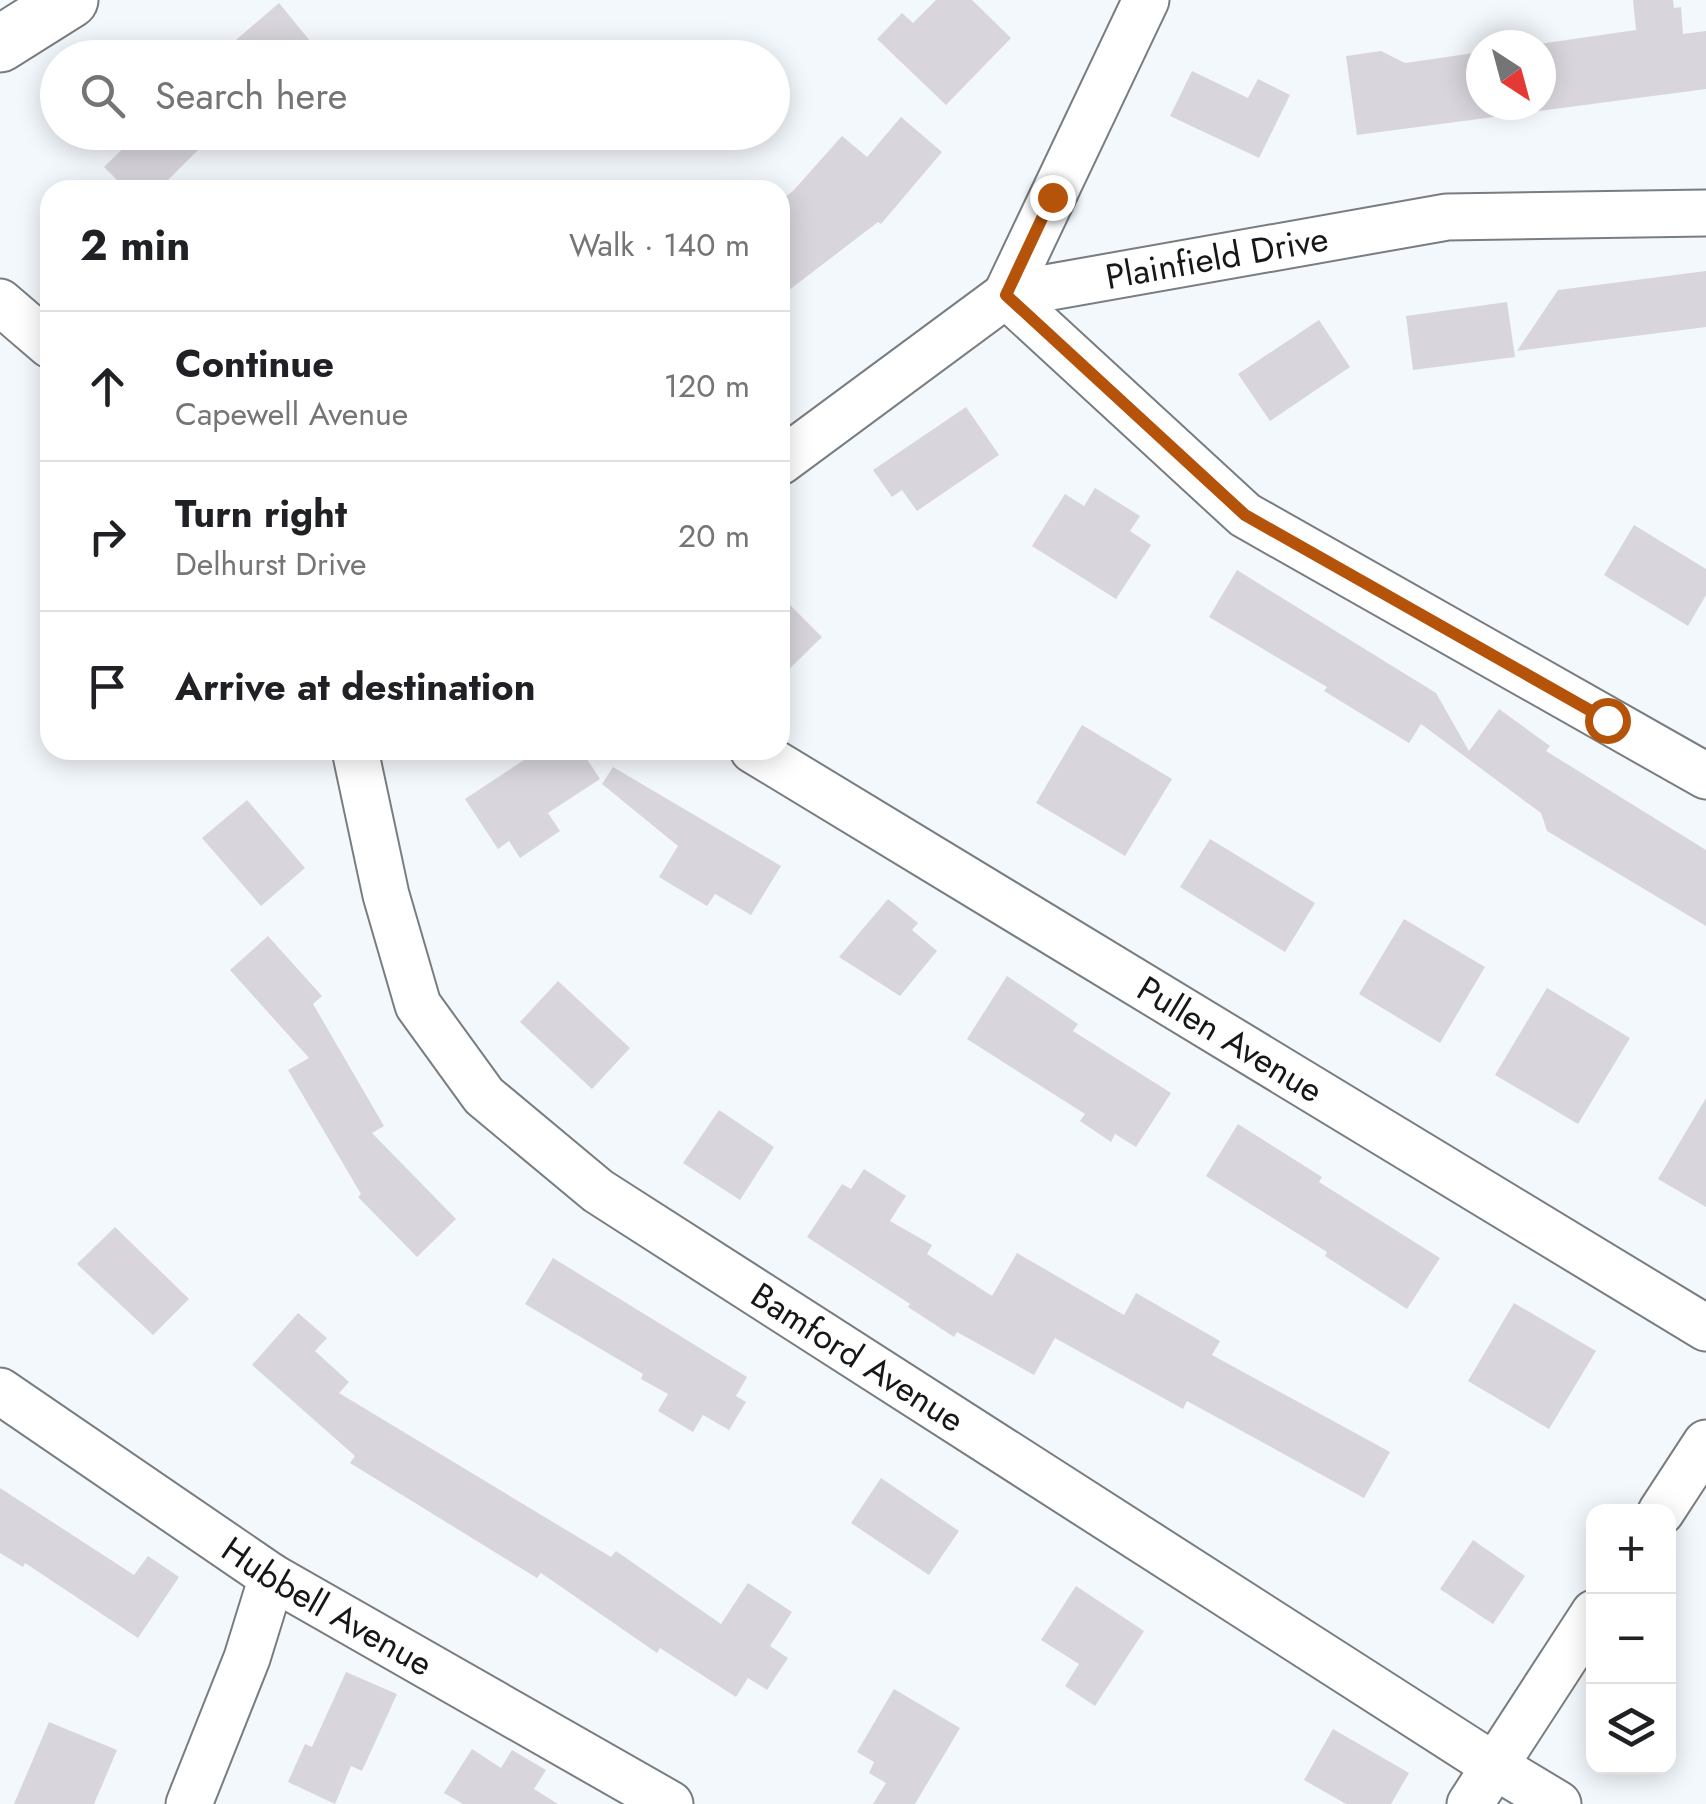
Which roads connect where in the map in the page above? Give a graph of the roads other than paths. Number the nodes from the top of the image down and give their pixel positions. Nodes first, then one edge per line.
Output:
1 (70, 0) edge
2 (1146, 0) edge
3 (0, 44) edge
4 (1706, 212) edge
5 (1006, 295) junction
6 (0, 302) edge
7 (40, 336) edge
8 (790, 455) edge
9 (357, 760) edge
10 (769, 760) edge
11 (1706, 776) edge
12 (1706, 1328) edge
13 (0, 1391) edge
14 (1706, 1443) edge
15 (1665, 1504) edge
16 (272, 1576) junction
17 (1586, 1625) edge
18 (1493, 1766) junction
19 (189, 1804) edge
20 (670, 1804) edge
21 (1470, 1804) edge
22 (1558, 1804) edge

1 - 3 main road
2 - 5 street
4 - 5 street, Plainfield Drive
5 - 8 street, Plainfield Drive
5 - 11 street
6 - 7 street
9 - 18 street, Bamford Avenue
10 - 12 street, Pullen Avenue
13 - 16 street, Hubbell Avenue
14 - 15 street
16 - 19 street
16 - 20 street, Hubbell Avenue
17 - 18 street
18 - 21 street
18 - 22 street, Bamford Avenue

